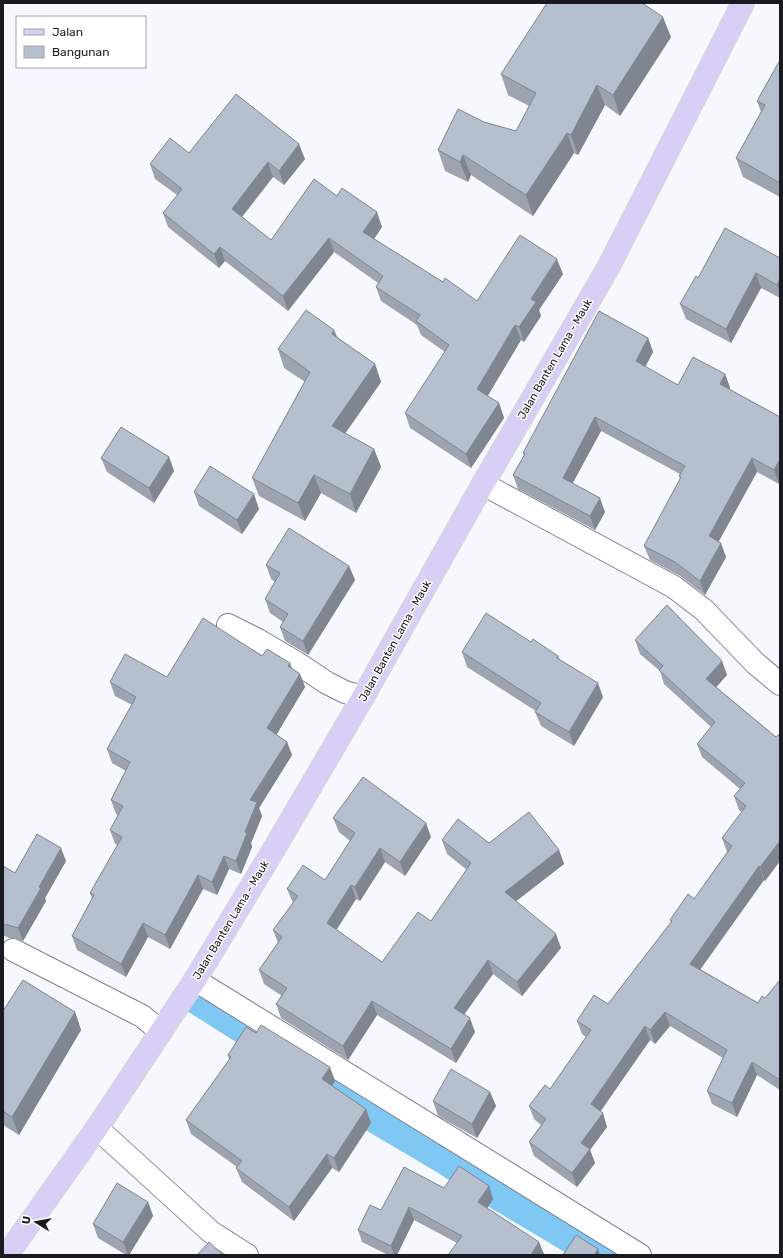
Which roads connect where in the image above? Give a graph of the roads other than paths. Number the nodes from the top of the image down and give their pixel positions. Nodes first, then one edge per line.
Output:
1 (743, 3) edge
2 (483, 484) junction
3 (228, 625) dead end
4 (780, 684) edge
5 (363, 697) junction
6 (13, 950) dead end
7 (195, 980) junction
8 (160, 1031) junction
9 (97, 1128) junction
10 (7, 1255) edge
11 (247, 1255) edge
12 (640, 1255) edge

1 - 2 main road, Jalan Banten Lama - Mauk
2 - 4 street
2 - 5 main road, Jalan Banten Lama - Mauk
3 - 5 street
5 - 7 main road, Jalan Banten Lama - Mauk
6 - 8 street
7 - 8 main road, Jalan Banten Lama - Mauk
7 - 12 street
8 - 9 main road, Jalan Banten Lama - Mauk
9 - 10 main road, Jalan Banten Lama - Mauk
9 - 11 street

